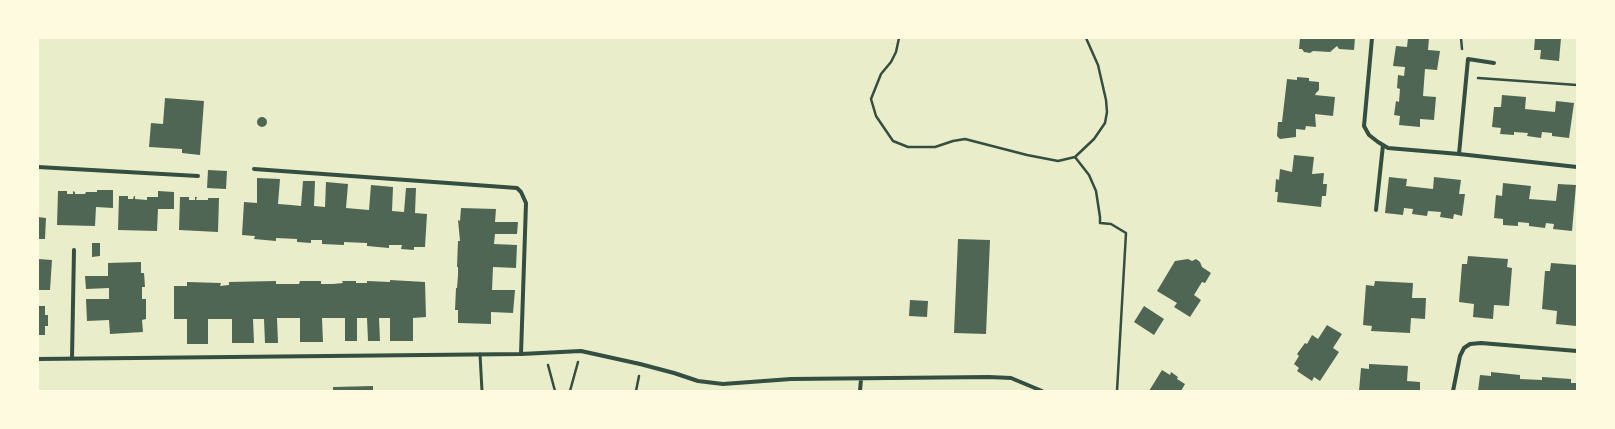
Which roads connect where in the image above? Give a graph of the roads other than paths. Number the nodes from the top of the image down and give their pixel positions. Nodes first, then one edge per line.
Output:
1 (1372, 38) edge
2 (1494, 63) dead end
3 (1383, 145) junction
4 (1459, 154) junction
5 (38, 167) edge
6 (1577, 167) edge
7 (254, 169) dead end
8 (198, 176) dead end
9 (1376, 210) dead end
10 (74, 250) dead end
11 (1577, 351) edge
12 (480, 354) junction
13 (521, 354) junction
14 (72, 358) junction
15 (38, 359) edge
16 (861, 379) junction
17 (482, 391) edge
18 (860, 391) edge
19 (1042, 391) edge
20 (1453, 391) edge

1 - 3 street
2 - 4 street
3 - 4 street
3 - 9 street
4 - 6 street
5 - 8 street
7 - 13 street
10 - 14 street
11 - 20 street
12 - 13 street
12 - 14 street
12 - 17 lane
13 - 16 street
14 - 15 street
16 - 18 street
16 - 19 street

